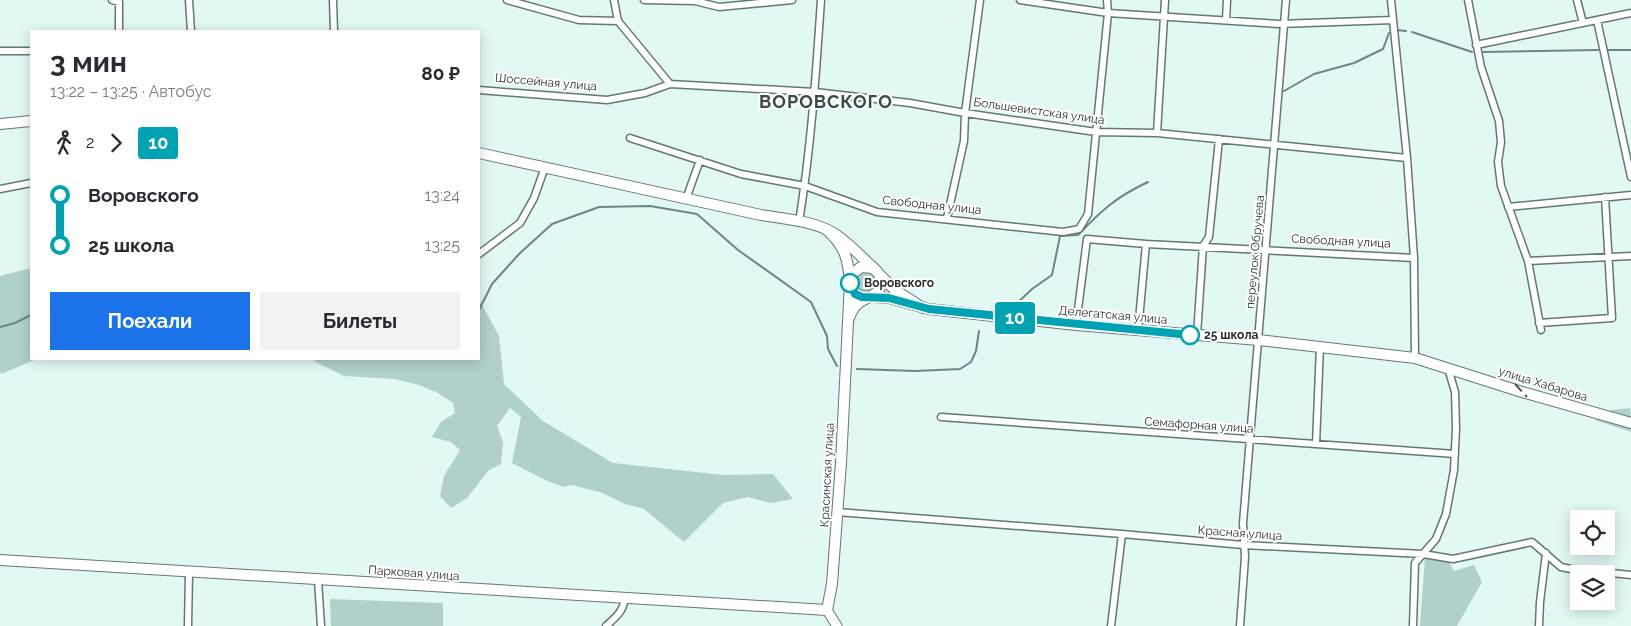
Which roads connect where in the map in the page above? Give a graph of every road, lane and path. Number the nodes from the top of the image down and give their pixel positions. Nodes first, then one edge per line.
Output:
1 (112, 0) edge
2 (189, 0) edge
3 (333, 0) edge
4 (507, 0) edge
5 (614, 0) edge
6 (644, 0) edge
7 (696, 0) edge
8 (792, 0) edge
9 (822, 0) edge
10 (980, 0) edge
11 (1020, 0) edge
12 (1107, 0) edge
13 (1165, 0) edge
14 (1227, 0) edge
15 (1286, 0) edge
16 (1391, 0) edge
17 (1468, 0) edge
18 (1577, 0) edge
19 (1108, 12) junction
20 (1631, 13) edge
21 (1163, 15) junction
22 (1226, 20) junction
23 (1393, 20) junction
24 (1597, 20) junction
25 (618, 21) junction
26 (1582, 23) junction
27 (1284, 24) junction
28 (119, 30) edge
29 (191, 30) edge
30 (334, 30) edge
31 (1476, 45) junction
32 (0, 51) edge
33 (30, 51) edge
34 (670, 84) junction
35 (480, 90) edge
36 (815, 92) junction
37 (965, 113) junction
38 (30, 121) edge
39 (0, 124) edge
40 (1096, 132) junction
41 (1157, 132) junction
42 (630, 138) dead end
43 (1219, 139) junction
44 (1275, 145) junction
45 (480, 153) edge
46 (1407, 158) junction
47 (700, 160) junction
48 (546, 167) junction
49 (1631, 177) edge
50 (30, 183) edge
51 (805, 186) junction
52 (0, 189) edge
53 (1631, 195) edge
54 (1605, 197) junction
55 (686, 199) junction
56 (1508, 207) junction
57 (947, 218) junction
58 (799, 222) junction
59 (826, 229) junction
60 (1146, 244) junction
61 (1203, 246) junction
62 (1267, 249) junction
63 (480, 253) edge
64 (1631, 256) edge
65 (1609, 257) junction
66 (1414, 258) junction
67 (1528, 261) junction
68 (878, 272) junction
69 (850, 282) junction
70 (870, 297) junction
71 (923, 308) junction
72 (847, 321) junction
73 (1076, 325) junction
74 (1138, 331) junction
75 (1197, 335) junction
76 (1259, 340) junction
77 (1320, 346) junction
78 (1415, 358) junction
79 (1448, 368) junction
80 (941, 417) dead end
81 (1631, 423) edge
82 (1251, 440) junction
83 (1316, 444) junction
84 (1455, 454) junction
85 (837, 512) junction
86 (1122, 534) junction
87 (1243, 545) junction
88 (1546, 553) junction
89 (1423, 554) junction
90 (0, 560) edge
91 (189, 572) junction
92 (1631, 574) edge
93 (318, 580) junction
94 (625, 598) junction
95 (827, 610) junction
96 (188, 626) edge
97 (321, 626) edge
98 (606, 626) edge
99 (837, 626) edge
100 (1111, 626) edge
101 (1240, 626) edge
102 (1412, 626) edge
103 (1539, 626) edge

1 - 28 street
2 - 29 street
3 - 30 street
4 - 25 street
5 - 25 street
6 - 7 street
7 - 8 street
9 - 36 street
10 - 37 street
11 - 19 street
12 - 19 street
13 - 21 street
14 - 22 street
15 - 27 street, переулок Обручева
16 - 23 street
17 - 31 street
18 - 26 street
19 - 21 street
19 - 40 street
20 - 24 street
21 - 22 street
21 - 41 street
22 - 27 street
23 - 27 street
23 - 46 street
24 - 26 street
24 - 49 street
25 - 34 street
26 - 31 street
27 - 44 street, переулок Обручева
31 - 56 street
32 - 33 street
34 - 35 street, Шоссейная улица
34 - 36 street, Большевистская улица
36 - 37 street, Большевистская улица
36 - 51 street
37 - 40 street, Большевистская улица
37 - 57 street
38 - 39 main road
40 - 41 street, Большевистская улица
40 - 57 street, Свободная улица
41 - 43 street, Большевистская улица
42 - 47 street, Свободная улица
43 - 44 street, Большевистская улица
43 - 61 street
44 - 46 street, Большевистская улица
44 - 62 street, переулок Обручева
45 - 48 main road
46 - 66 street
47 - 51 street, Свободная улица
47 - 55 street
48 - 55 main road
48 - 63 street
50 - 52 street
51 - 57 street, Свободная улица
51 - 58 street
53 - 54 street
54 - 56 street
54 - 65 street
55 - 58 main road
56 - 67 street
58 - 59 main road
59 - 68 main road, Делегатская улица
59 - 69 main road, Красинская улица
60 - 61 street, Свободная улица
60 - 73 street, Свободная улица
60 - 74 street
61 - 62 street, Свободная улица
61 - 75 street
62 - 66 street, Свободная улица
62 - 76 street, переулок Обручева
64 - 65 street
65 - 67 street
65 - 67 street
66 - 78 street
68 - 69 main road
68 - 70 main road
68 - 71 main road, Делегатская улица
69 - 70 main road
69 - 72 main road, Красинская улица
70 - 71 main road, Делегатская улица
70 - 72 main road
71 - 73 main road, Делегатская улица
72 - 85 main road, Красинская улица
73 - 74 main road, Делегатская улица
74 - 75 main road, Делегатская улица
75 - 76 main road, Делегатская улица
76 - 77 main road, Делегатская улица
76 - 82 street, переулок Обручева
77 - 78 main road, Делегатская улица
77 - 83 street
78 - 79 main road, Делегатская улица
79 - 81 main road, улица Хабарова
79 - 84 street
80 - 82 street, Семафорная улица
82 - 83 street, Семафорная улица
82 - 87 street, переулок Обручева
83 - 84 street, Семафорная улица
84 - 89 street
85 - 86 street, Красная улица
85 - 95 main road, Красинская улица
86 - 87 street, Красная улица
86 - 100 street
87 - 89 street, Красная улица
87 - 101 street, переулок Обручева
88 - 89 street, Красная улица
88 - 92 street, Красная улица
88 - 103 street
89 - 102 street
90 - 91 main road, Парковая улица
91 - 93 main road, Парковая улица
91 - 96 street
93 - 94 main road, Парковая улица
93 - 97 street
94 - 95 main road, Парковая улица
94 - 98 street
95 - 99 main road

